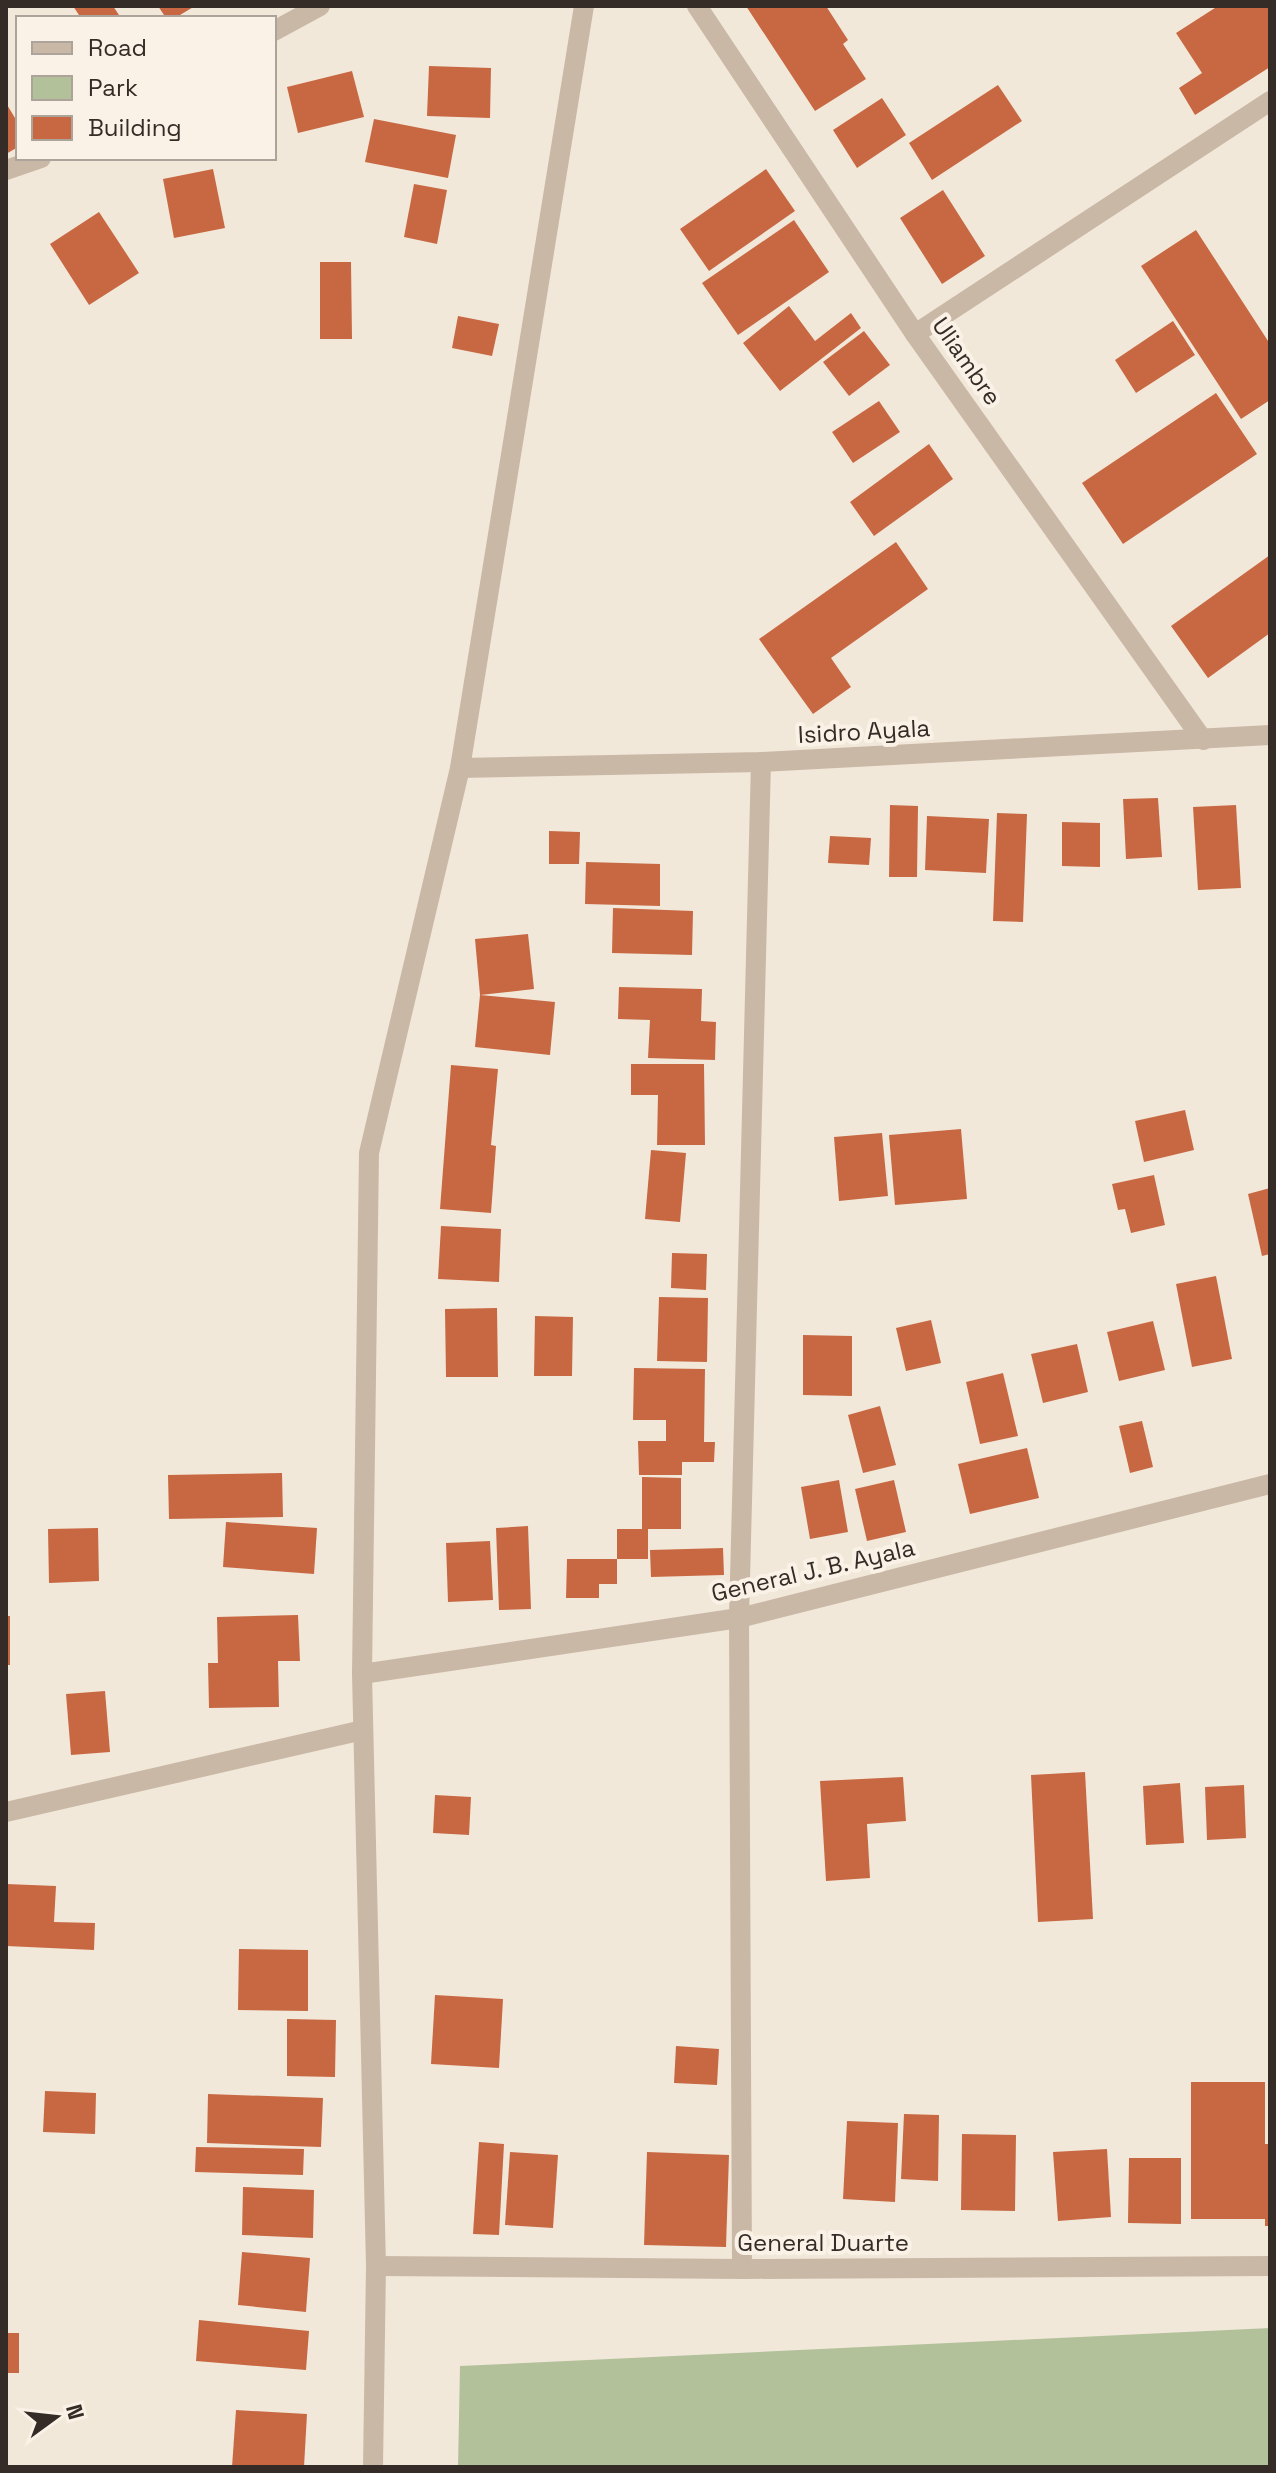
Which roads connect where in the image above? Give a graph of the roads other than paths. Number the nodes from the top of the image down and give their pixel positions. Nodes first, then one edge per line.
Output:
1 (320, 6) edge
2 (584, 6) edge
3 (697, 6) edge
4 (276, 30) edge
5 (1270, 101) edge
6 (35, 160) edge
7 (6, 170) edge
8 (915, 334) junction
9 (1270, 735) edge
10 (1203, 740) junction
11 (761, 762) junction
12 (460, 768) junction
13 (1270, 1484) edge
14 (739, 1618) junction
15 (362, 1674) junction
16 (363, 1730) junction
17 (6, 1812) edge
18 (376, 2266) junction
19 (1270, 2266) edge
20 (742, 2269) junction
21 (373, 2467) edge

1 - 4 street
2 - 12 street
3 - 8 street, Uliambre
5 - 8 street
6 - 7 street
8 - 10 street, Uliambre
9 - 10 street, Isidro Ayala
10 - 11 street, Isidro Ayala
11 - 12 street, Isidro Ayala
11 - 14 street
12 - 15 street
13 - 14 street, General J. B. Ayala
14 - 15 street, General J. B. Ayala
14 - 20 street
15 - 16 street
16 - 17 street
16 - 18 street
18 - 20 street, General Duarte
18 - 21 street
19 - 20 street, General Duarte

